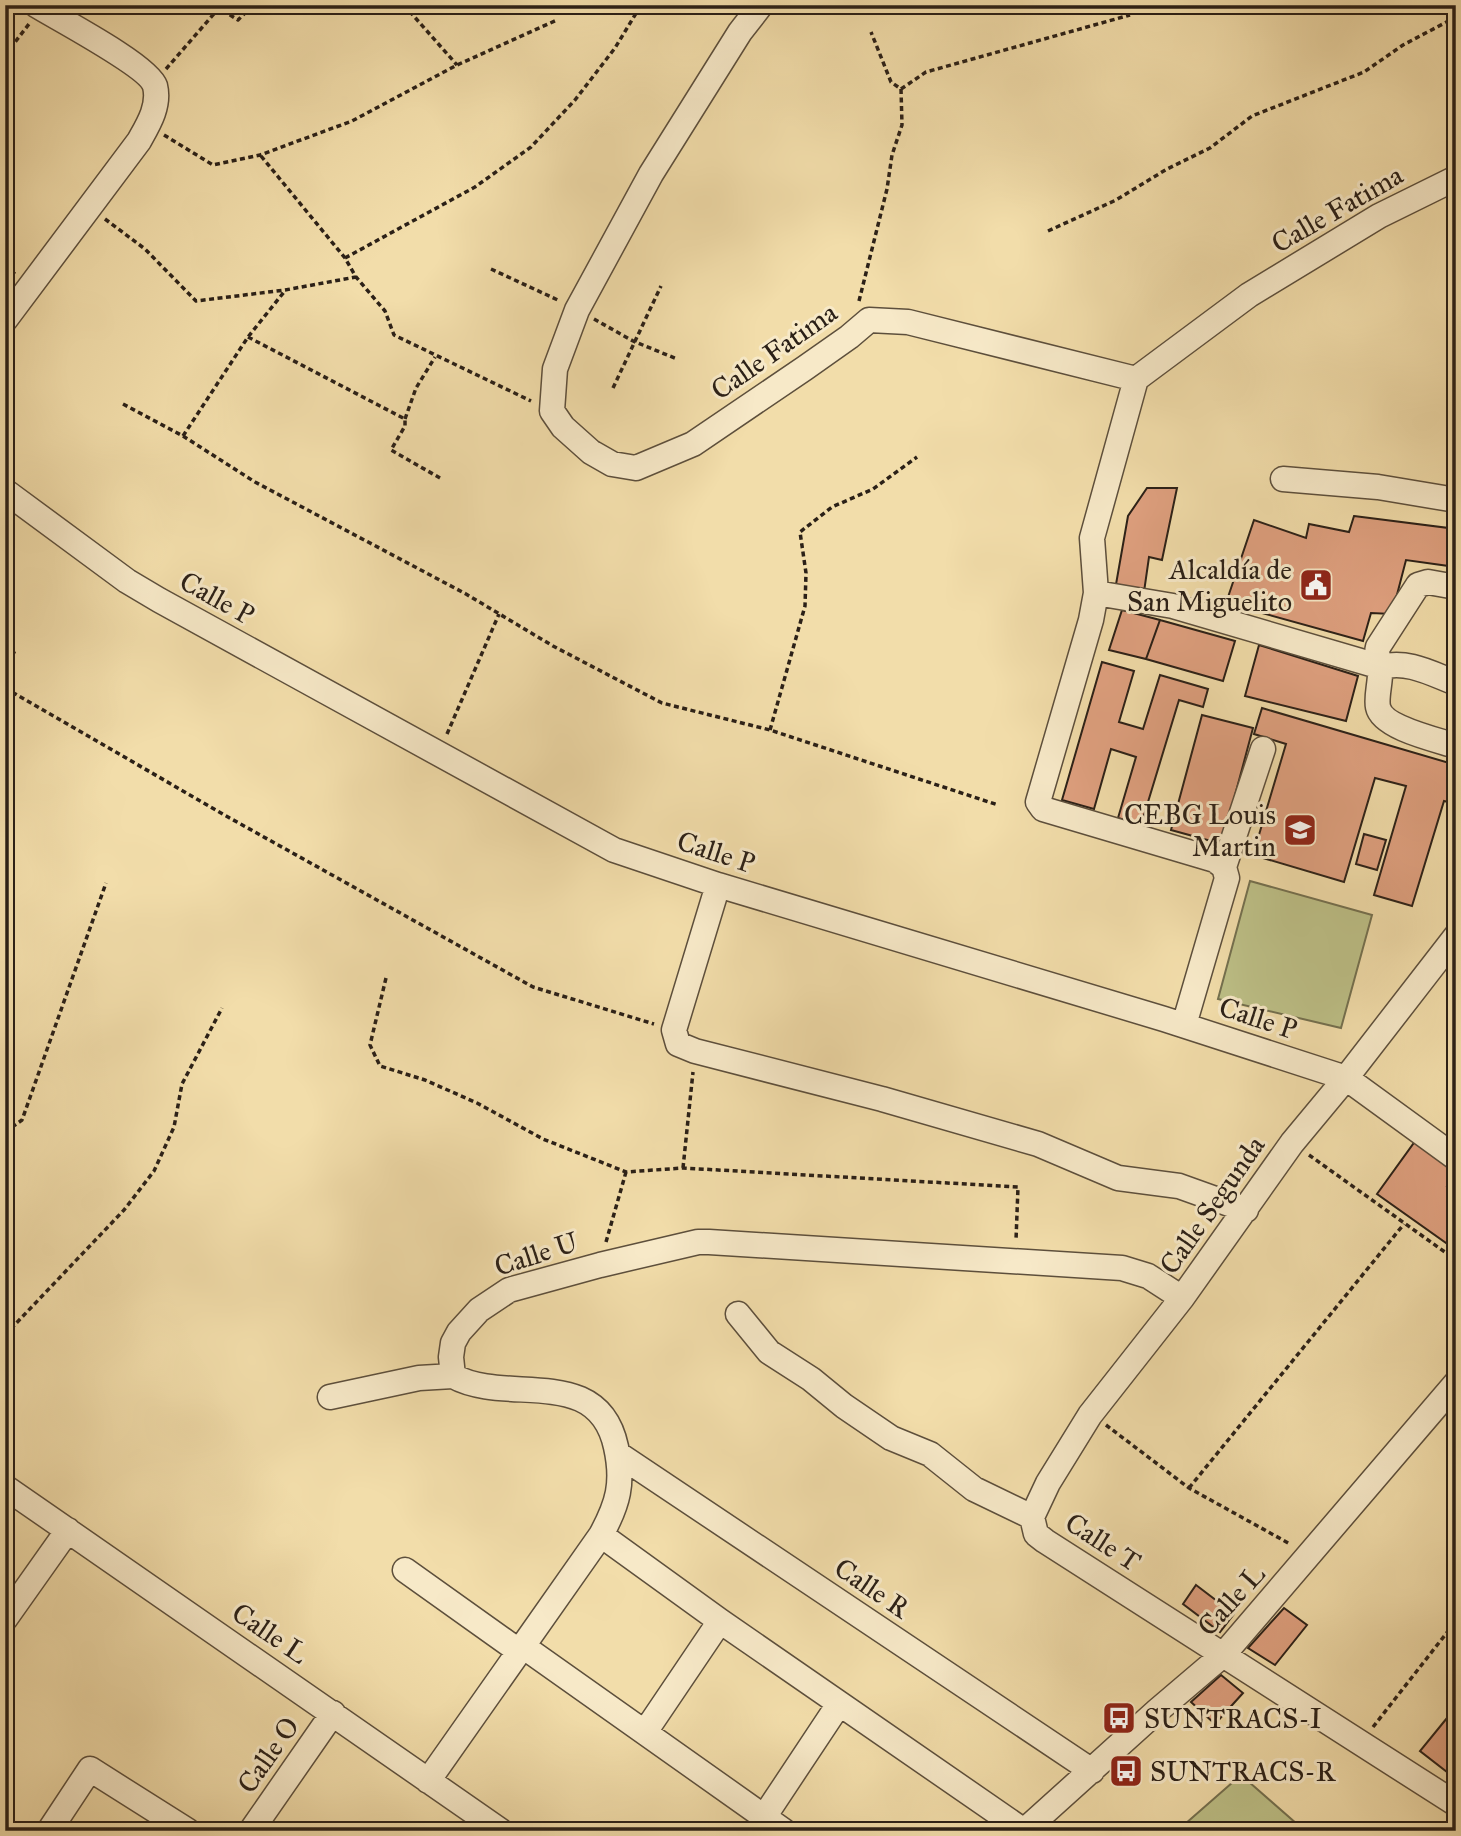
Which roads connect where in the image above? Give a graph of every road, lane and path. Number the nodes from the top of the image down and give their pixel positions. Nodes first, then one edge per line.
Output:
1 (253, 5) edge
2 (404, 5) edge
3 (641, 5) edge
4 (761, 5) edge
5 (38, 7) edge
6 (1130, 15) dead end
7 (1456, 18) edge
8 (557, 20) dead end
9 (871, 32) dead end
10 (5, 55) edge
11 (457, 65) junction
12 (154, 82) junction
13 (901, 89) junction
14 (148, 125) junction
15 (260, 155) junction
16 (1456, 178) edge
17 (89, 208) junction
18 (1048, 231) dead end
19 (345, 258) junction
20 (491, 268) dead end
21 (356, 277) junction
22 (661, 286) dead end
23 (285, 290) junction
24 (578, 310) junction
25 (5, 320) edge
26 (248, 337) junction
27 (849, 337) junction
28 (633, 341) junction
29 (435, 357) junction
30 (677, 359) dead end
31 (1136, 379) junction
32 (612, 388) dead end
33 (123, 404) dead end
34 (552, 411) junction
35 (405, 419) junction
36 (183, 436) junction
37 (917, 457) dead end
38 (440, 478) dead end
39 (1283, 479) dead end
40 (5, 491) edge
41 (1456, 500) edge
42 (1456, 587) edge
43 (1096, 593) junction
44 (499, 614) junction
45 (16, 648) dead end
46 (1381, 667) junction
47 (5, 671) edge
48 (1456, 683) edge
49 (5, 688) edge
50 (771, 730) junction
51 (1456, 746) edge
52 (1264, 749) dead end
53 (439, 753) junction
54 (998, 805) dead end
55 (1224, 867) junction
56 (106, 883) dead end
57 (719, 885) junction
58 (1456, 907) edge
59 (1452, 927) edge
60 (386, 978) dead end
61 (222, 1007) dead end
62 (1184, 1025) junction
63 (674, 1030) junction
64 (695, 1051) junction
65 (1346, 1078) junction
66 (5, 1132) edge
67 (1292, 1143) junction
68 (1456, 1158) edge
69 (683, 1168) junction
70 (626, 1172) junction
71 (1246, 1210) junction
72 (1404, 1224) junction
73 (1456, 1260) edge
74 (1015, 1262) junction
75 (600, 1265) junction
76 (1182, 1298) junction
77 (738, 1314) dead end
78 (5, 1335) edge
79 (453, 1376) junction
80 (1456, 1383) edge
81 (330, 1397) dead end
82 (1090, 1415) junction
83 (618, 1454) junction
84 (1189, 1488) junction
85 (9, 1498) edge
86 (1032, 1517) junction
87 (68, 1530) junction
88 (601, 1535) junction
89 (1311, 1555) junction
90 (405, 1570) dead end
91 (5, 1619) edge
92 (720, 1621) junction
93 (1456, 1621) edge
94 (522, 1650) junction
95 (1224, 1654) junction
96 (839, 1704) junction
97 (333, 1713) junction
98 (645, 1732) junction
99 (1359, 1740) junction
100 (1092, 1771) junction
101 (428, 1781) junction
102 (1456, 1804) edge
103 (774, 1824) edge
104 (50, 1831) edge
105 (188, 1831) edge
106 (251, 1831) edge
107 (501, 1831) edge
108 (1024, 1831) edge

1 - 12 path
2 - 11 path
3 - 19 path
4 - 24 street
5 - 10 path
5 - 12 street
6 - 13 path
7 - 18 path
8 - 11 path
9 - 13 path
11 - 15 path
12 - 14 street
13 - 27 path
14 - 15 path
14 - 17 street
15 - 19 path
16 - 31 street, Calle Fatima
17 - 23 path
17 - 25 street
19 - 21 path
20 - 24 path
21 - 23 path
21 - 29 path
22 - 28 path
23 - 26 path
24 - 28 path
24 - 34 street
26 - 35 path
26 - 36 path
27 - 31 street, Calle Fatima
27 - 34 street, Calle Fatima
28 - 30 path
28 - 32 path
29 - 34 path
29 - 35 path
31 - 43 street
33 - 36 path
35 - 38 path
36 - 44 path
37 - 50 path
39 - 41 street
40 - 53 street, Calle P
42 - 46 street
43 - 46 street
43 - 55 street
44 - 50 path
44 - 53 path
45 - 47 path
46 - 48 street
46 - 51 street
49 - 63 path
50 - 54 path
52 - 55 street
53 - 57 street, Calle P
55 - 62 street
56 - 66 path
57 - 62 street, Calle P
57 - 63 street
58 - 59 path
59 - 65 street, Calle Segunda
60 - 70 path
61 - 78 path
62 - 65 street, Calle P
63 - 64 street
64 - 69 path
64 - 71 street
65 - 67 street, Calle Segunda
65 - 68 street, Calle P
67 - 71 street, Calle Segunda
67 - 72 path
69 - 70 path
69 - 74 path
70 - 75 path
71 - 76 street, Calle Segunda
72 - 73 path
72 - 84 path
74 - 75 street, Calle U
74 - 76 street, Calle U
75 - 79 street, Calle U
76 - 82 street, Calle Segunda
77 - 86 street, Calle T
79 - 81 street
79 - 83 street
80 - 89 street, Calle L
82 - 84 path
82 - 86 street, Calle Segunda
83 - 88 street
83 - 100 street, Calle R
84 - 89 path
85 - 87 street, Calle L
86 - 95 street, Calle T
87 - 91 street
87 - 97 street, Calle L
88 - 92 street
88 - 94 street
89 - 95 street, Calle L
90 - 94 street
92 - 96 street
92 - 98 street
93 - 99 path
94 - 98 street
94 - 101 street
95 - 99 street, Calle T
95 - 100 street, Calle L
96 - 103 street
96 - 108 street
97 - 101 street, Calle L
97 - 106 street, Calle O
98 - 103 street
99 - 102 street, Calle T
100 - 108 street, Calle L
101 - 107 street, Calle L
104 - 105 street

